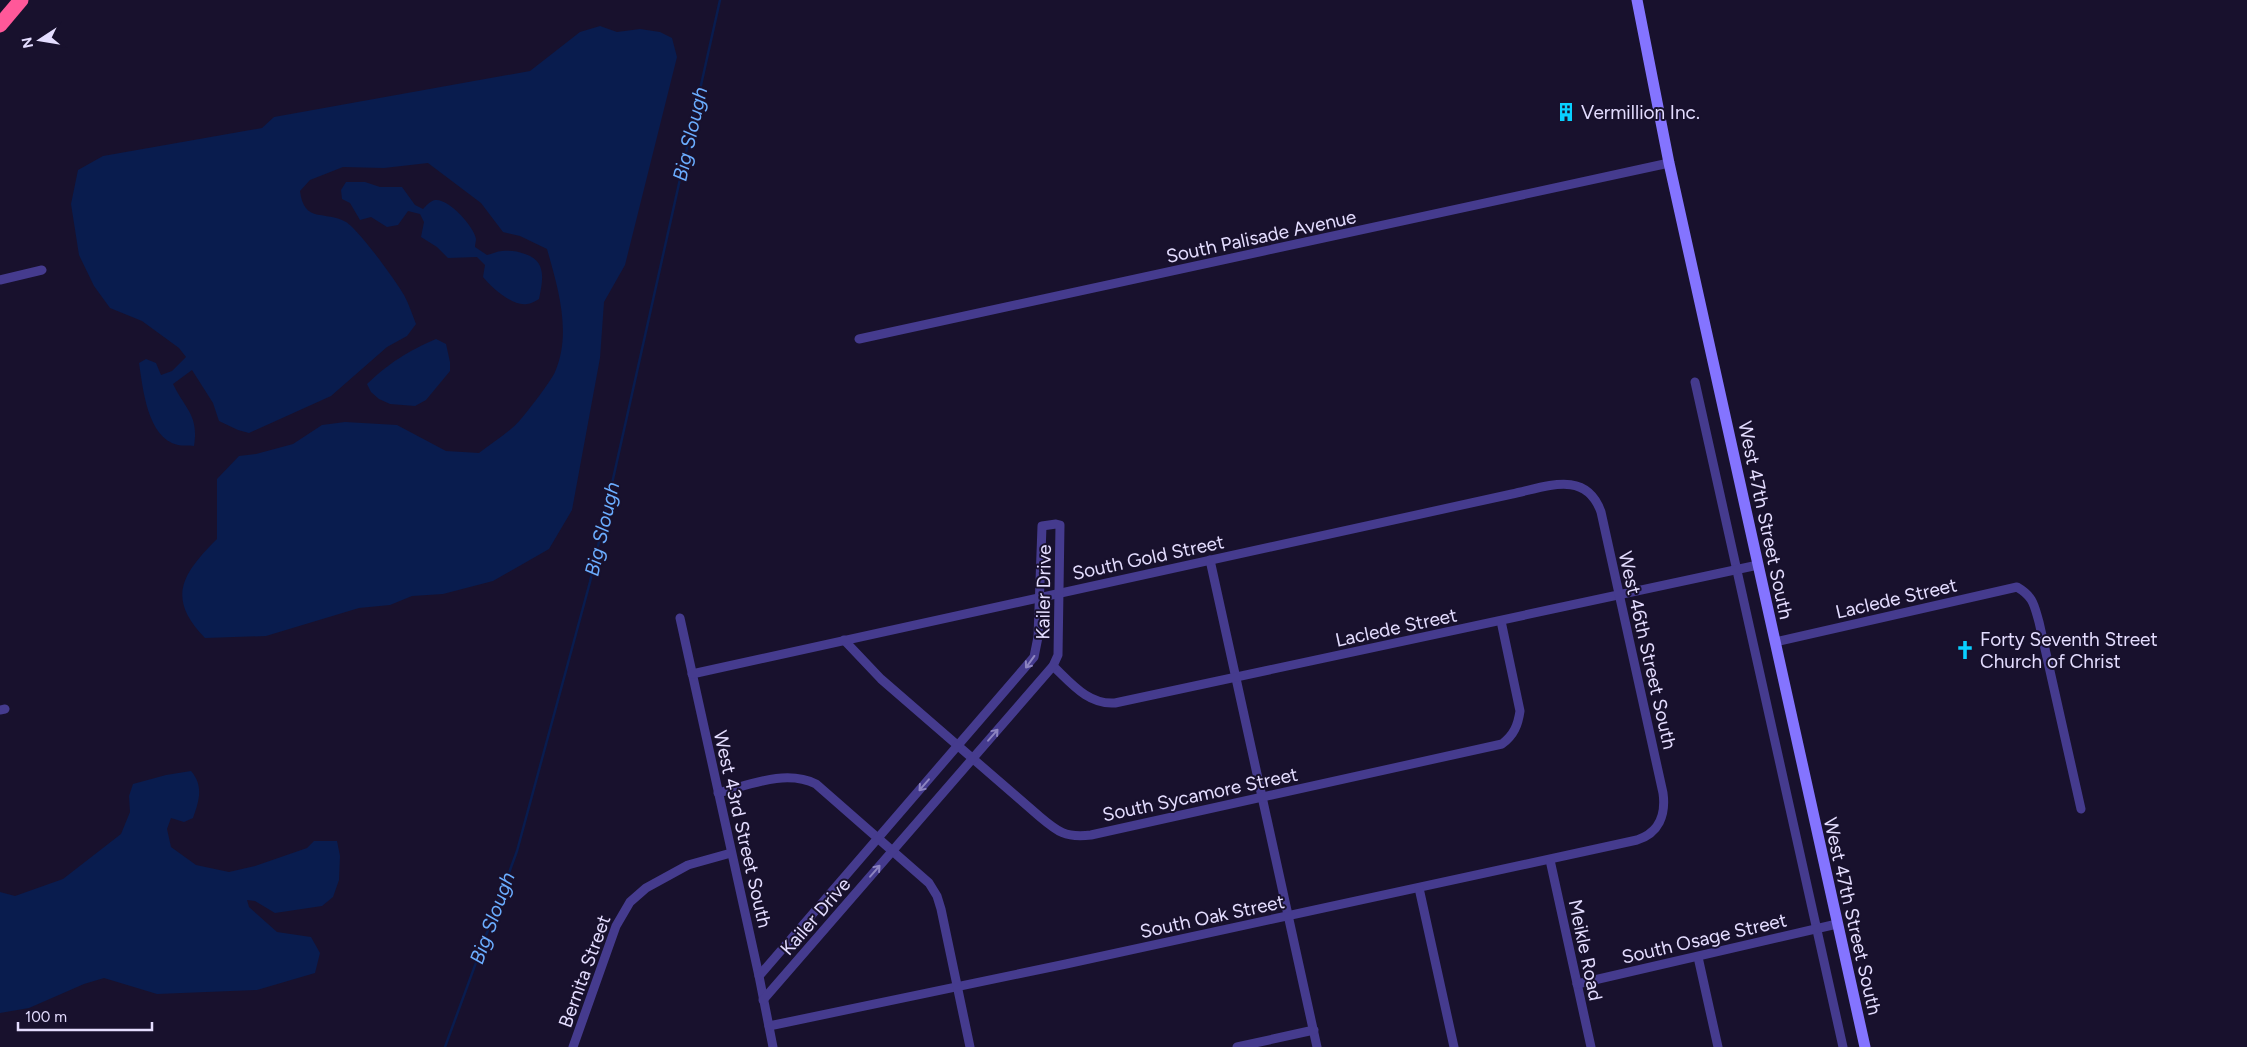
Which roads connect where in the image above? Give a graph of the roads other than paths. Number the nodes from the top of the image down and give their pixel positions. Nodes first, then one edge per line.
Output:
1 (21, 0) edge
2 (1637, 0) edge
3 (1, 24) edge
4 (1669, 163) junction
5 (42, 270) dead end
6 (0, 280) edge
7 (859, 339) dead end
8 (1695, 382) dead end
9 (1582, 487) joint
10 (1210, 560) junction
11 (1758, 565) junction
12 (1737, 570) junction
13 (1059, 593) junction
14 (1620, 595) junction
15 (1039, 598) junction
16 (680, 618) dead end
17 (1501, 621) junction
18 (844, 640) junction
19 (1775, 642) junction
20 (1053, 666) junction
21 (692, 674) junction
22 (1236, 678) junction
23 (958, 746) junction
24 (973, 758) junction
25 (718, 793) junction
26 (1262, 797) junction
27 (2082, 809) dead end
28 (1658, 826) joint
29 (878, 838) junction
30 (892, 851) junction
31 (731, 853) junction
32 (1550, 860) junction
33 (1419, 888) junction
34 (1289, 916) junction
35 (1837, 924) junction
36 (1816, 929) junction
37 (1698, 957) junction
38 (759, 976) junction
39 (1577, 984) junction
40 (957, 987) junction
41 (763, 1000) junction
42 (768, 1026) junction
43 (1314, 1030) junction
44 (573, 1047) edge
45 (773, 1047) edge
46 (970, 1047) edge
47 (1237, 1047) edge
48 (1317, 1047) edge
49 (1454, 1047) edge
50 (1591, 1047) edge
51 (1718, 1047) edge
52 (1843, 1047) edge
53 (1865, 1047) edge

1 - 3 highway
2 - 4 street, West 47th Street South
4 - 7 street, South Palisade Avenue
4 - 11 street, West 47th Street South
5 - 6 street
8 - 12 street
9 - 10 street, South Gold Street
9 - 14 street, West 46th Street South
10 - 13 street, South Gold Street
10 - 22 street
11 - 12 street, Laclede Street
11 - 19 street, West 47th Street South
12 - 14 street, Laclede Street
12 - 36 street
13 - 15 street, South Gold Street
13 - 15 street, Kailer Drive
13 - 20 street, Kailer Drive
14 - 17 street, Laclede Street
14 - 28 street, West 46th Street South
15 - 18 street, South Gold Street
15 -> 23 street, Kailer Drive
16 - 21 street, West 43rd Street South
17 - 22 street, Laclede Street
17 - 26 street, South Sycamore Street
18 - 21 street, South Gold Street
18 - 23 street, South Sycamore Street
19 - 27 street, Laclede Street
19 - 35 street, West 47th Street South
20 - 22 street, Laclede Street
24 -> 20 street, Kailer Drive
21 - 25 street, West 43rd Street South
22 - 26 street
23 - 24 street, South Sycamore Street
23 -> 29 street, Kailer Drive
24 - 26 street, South Sycamore Street
24 - 30 street, Kailer Drive
25 - 29 street
25 - 31 street, West 43rd Street South
26 - 34 street
28 - 32 street, South Oak Street
29 - 30 street
29 - 38 street, Kailer Drive
30 - 40 street
41 -> 30 street, Kailer Drive
31 - 38 street, West 43rd Street South
31 - 44 street, Bernita Street
32 - 33 street, South Oak Street
32 - 39 street, Meikle Road
33 - 34 street, South Oak Street
33 - 49 street
34 - 40 street, South Oak Street
34 - 43 street
35 - 36 street, South Osage Street
35 - 53 street, West 47th Street South
36 - 37 street, South Osage Street
36 - 52 street
37 - 39 street, South Osage Street
37 - 51 street
38 - 41 street, West 43rd Street South
39 - 50 street, Meikle Road
40 - 42 street, South Oak Street
40 - 46 street
41 - 42 street, West 43rd Street South
42 - 45 street, West 43rd Street South
43 - 47 street
43 - 48 street

